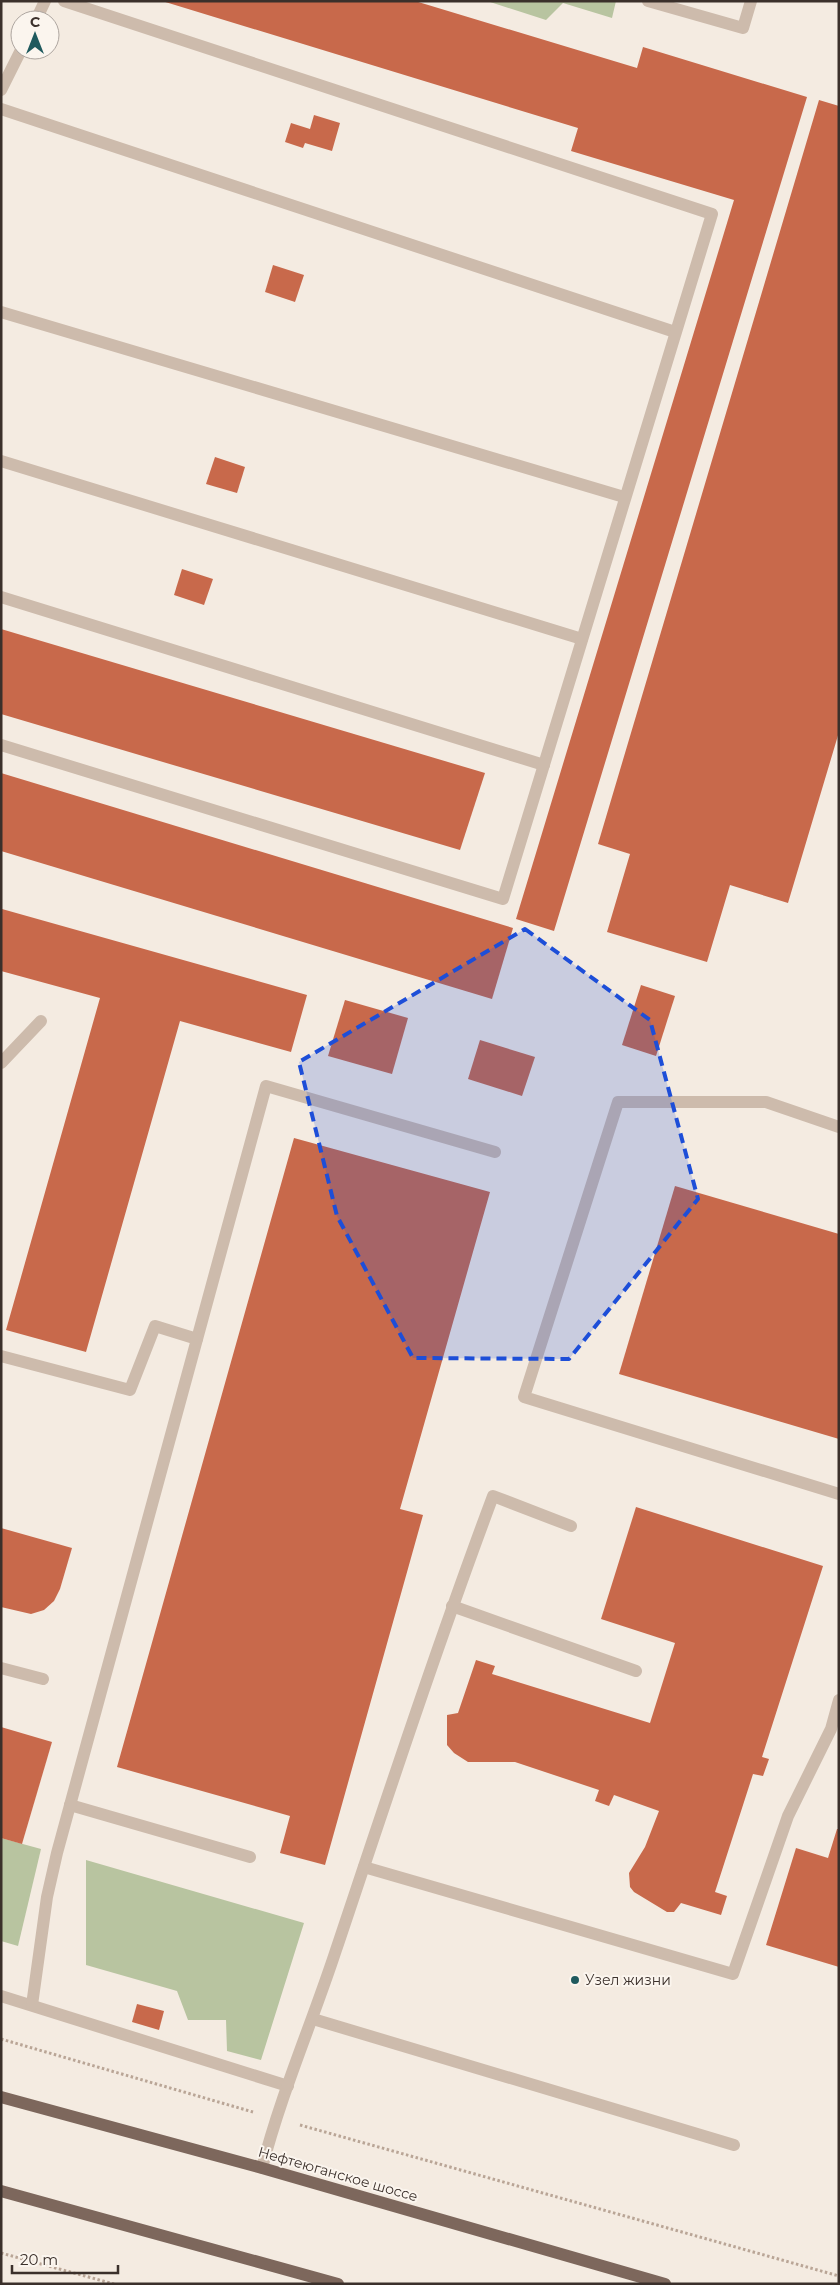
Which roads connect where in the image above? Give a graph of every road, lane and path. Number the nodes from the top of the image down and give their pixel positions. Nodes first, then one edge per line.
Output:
1 (64, 1) edge
2 (648, 1) edge
3 (751, 1) edge
4 (16, 60) edge
5 (1, 90) edge
6 (1, 109) edge
7 (1, 312) edge
8 (675, 332) junction
9 (1, 461) edge
10 (624, 498) junction
11 (1, 597) edge
12 (582, 639) junction
13 (1, 746) edge
14 (544, 765) junction
15 (41, 1021) dead end
16 (1, 1063) edge
17 (839, 1127) edge
18 (495, 1152) dead end
19 (197, 1339) junction
20 (1, 1356) edge
21 (839, 1494) edge
22 (571, 1526) dead end
23 (452, 1606) junction
24 (1, 1668) edge
25 (636, 1671) dead end
26 (43, 1679) dead end
27 (839, 1700) edge
28 (835, 1730) edge
29 (70, 1805) junction
30 (250, 1857) dead end
31 (364, 1867) junction
32 (1, 1996) edge
33 (32, 2005) junction
34 (313, 2019) junction
35 (1, 2039) edge
36 (288, 2086) junction
37 (1, 2097) edge
38 (275, 2118) junction
39 (734, 2145) dead end
40 (262, 2168) junction
41 (1, 2191) edge
42 (1, 2253) edge
43 (839, 2276) edge
44 (114, 2284) edge
45 (338, 2284) edge
46 (665, 2284) edge

1 - 8 lane
2 - 3 lane
4 - 5 lane
6 - 8 lane
7 - 10 lane
8 - 10 lane
9 - 12 lane
10 - 12 lane
11 - 14 lane
12 - 14 lane
13 - 14 lane
15 - 16 lane
17 - 21 lane
18 - 19 lane
19 - 20 lane
19 - 29 lane
22 - 23 lane
23 - 25 lane
23 - 31 lane
24 - 26 lane
27 - 28 lane
28 - 31 lane
29 - 30 lane
29 - 33 lane
31 - 34 lane
32 - 33 lane
33 - 36 lane
34 - 36 lane
34 - 39 lane
35 - 38 path
36 - 38 lane
37 - 40 main road, Нефтеюганское шоссе
38 - 40 lane
38 - 43 path
40 - 46 main road, Нефтеюганское шоссе
41 - 45 main road
42 - 44 path

